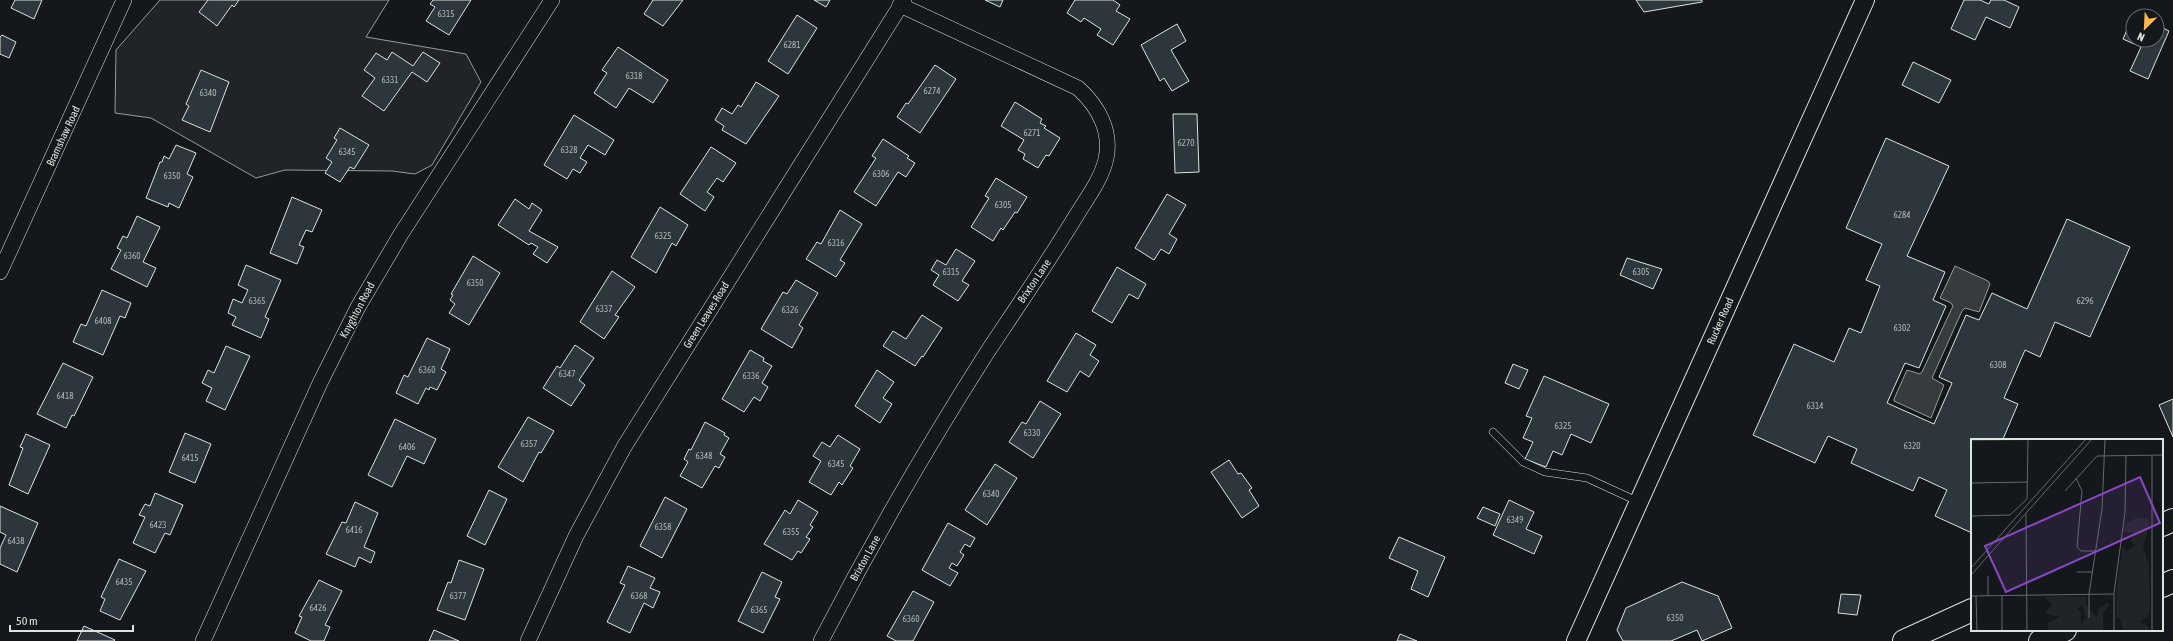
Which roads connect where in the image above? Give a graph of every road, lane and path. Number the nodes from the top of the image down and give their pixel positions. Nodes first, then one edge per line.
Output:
1 (124, 0) edge
2 (552, 0) edge
3 (1865, 0) edge
4 (902, 3) edge
5 (0, 272) edge
6 (1493, 432) dead end
7 (1640, 502) junction
8 (2173, 520) edge
9 (2163, 525) edge
10 (2173, 582) edge
11 (2163, 586) edge
12 (1971, 610) edge
13 (2063, 631) edge
14 (203, 641) edge
15 (528, 641) edge
16 (821, 641) edge
17 (1576, 641) edge
18 (1904, 641) edge
19 (2040, 641) edge

1 - 5 street, Bramshaw Road
2 - 14 street, Knyghton Road
3 - 7 street, Rucker Road
4 - 15 street, Green Leaves Road
4 - 16 street, Brixton Lane
6 - 7 lane
7 - 17 street, Rucker Road
8 - 9 main road
10 - 11 main road
12 - 18 main road
13 - 19 main road

